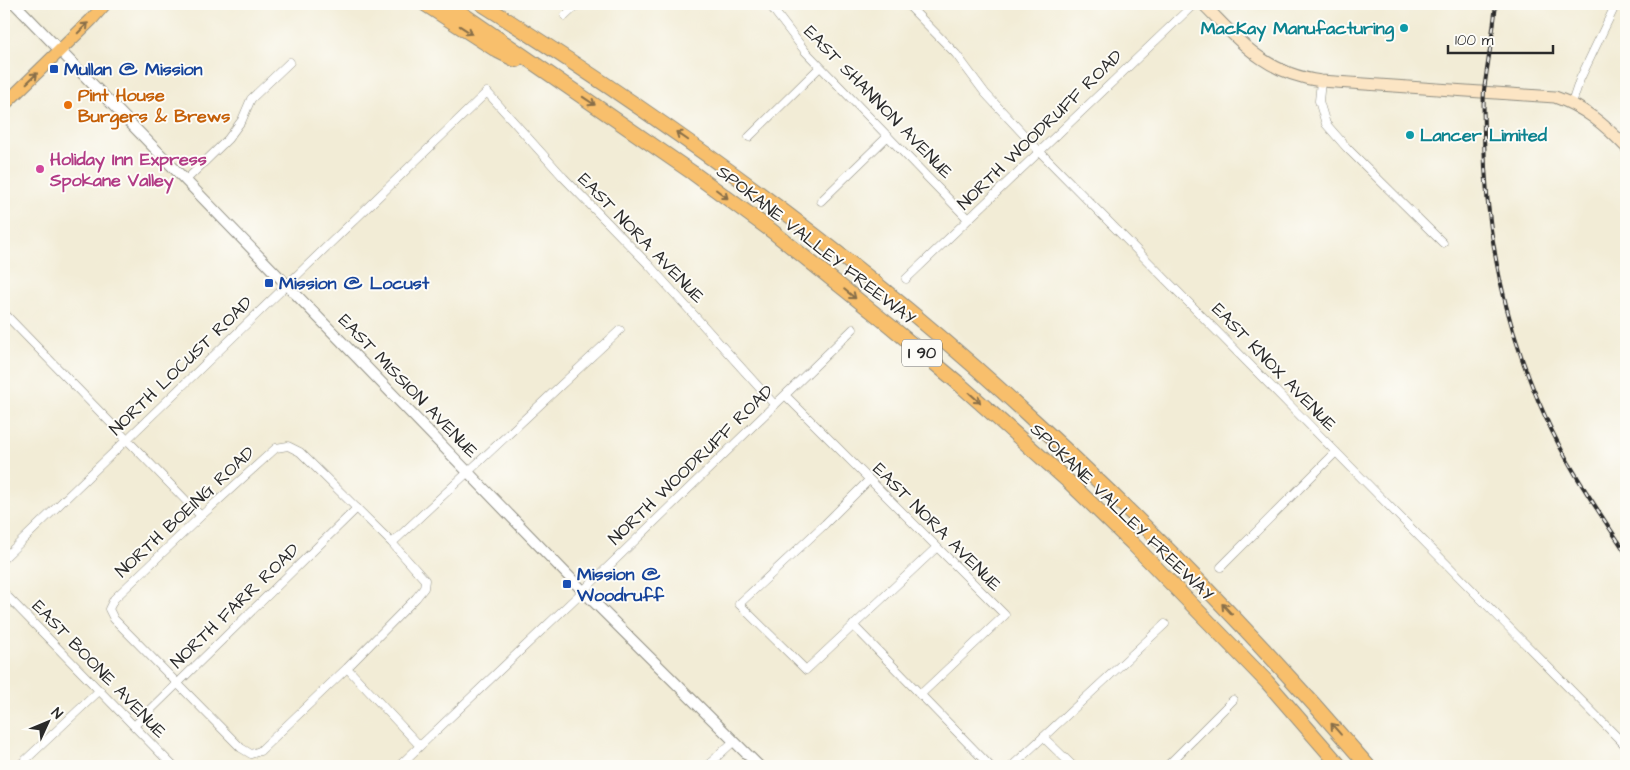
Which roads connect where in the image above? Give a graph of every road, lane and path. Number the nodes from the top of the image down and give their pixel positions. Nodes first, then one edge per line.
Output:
1 (15, 4) edge
2 (105, 4) edge
3 (425, 4) edge
4 (448, 4) edge
5 (482, 4) edge
6 (500, 4) edge
7 (578, 4) edge
8 (769, 4) edge
9 (907, 4) edge
10 (1194, 4) edge
11 (1203, 4) edge
12 (1616, 4) edge
13 (565, 16) dead end
14 (60, 50) junction
15 (573, 61) junction
16 (290, 62) dead end
17 (820, 67) junction
18 (1320, 81) junction
19 (563, 84) junction
20 (487, 92) joint
21 (1572, 103) junction
22 (4, 105) edge
23 (888, 136) junction
24 (749, 137) dead end
25 (1626, 147) edge
26 (1040, 152) junction
27 (186, 180) junction
28 (821, 200) dead end
29 (968, 219) junction
30 (1443, 243) dead end
31 (906, 279) dead end
32 (287, 285) junction
33 (4, 313) edge
34 (853, 329) dead end
35 (620, 330) dead end
36 (785, 394) junction
37 (774, 404) junction
38 (126, 439) junction
39 (1336, 452) junction
40 (468, 473) junction
41 (869, 480) junction
42 (357, 508) junction
43 (201, 516) junction
44 (392, 543) junction
45 (937, 547) junction
46 (4, 558) edge
47 (1221, 567) dead end
48 (583, 590) junction
49 (4, 593) edge
50 (1165, 624) dead end
51 (853, 625) junction
52 (347, 668) junction
53 (177, 684) junction
54 (100, 690) junction
55 (920, 695) junction
56 (1233, 700) dead end
57 (134, 726) junction
58 (1043, 737) junction
59 (734, 741) junction
60 (420, 746) junction
61 (1626, 746) edge
62 (168, 765) edge
63 (19, 766) edge
64 (398, 766) edge
65 (707, 766) edge
66 (759, 766) edge
67 (990, 766) edge
68 (1012, 766) edge
69 (1073, 766) edge
70 (1167, 766) edge
71 (1340, 766) edge
72 (1368, 766) edge

1 - 14 street, EAST MISSION AVENUE
14 -> 2 main road
3 -> 19 highway
4 - 19 highway, SPOKANE VALLEY FREEWAY / I 90
5 - 15 highway, SPOKANE VALLEY FREEWAY / I 90
6 - 15 highway
7 - 13 street
8 - 17 street, EAST SHANNON AVENUE
9 - 26 street, EAST KNOX AVENUE
10 - 26 street, NORTH WOODRUFF ROAD
11 - 18 main road
12 - 21 street
22 -> 14 main road
14 - 27 street, EAST MISSION AVENUE
72 -> 15 highway, SPOKANE VALLEY FREEWAY / I 90
16 - 27 street
17 - 23 street, EAST SHANNON AVENUE
17 - 24 street
18 - 21 main road
18 - 30 street
19 -> 71 highway, SPOKANE VALLEY FREEWAY / I 90
20 - 32 street, NORTH LOCUST ROAD
20 - 37 street, EAST NORA AVENUE
21 - 25 main road
23 - 28 street
23 - 29 street, EAST SHANNON AVENUE
26 - 29 street, NORTH WOODRUFF ROAD
26 - 39 street, EAST KNOX AVENUE
27 - 32 street, EAST MISSION AVENUE
29 - 31 street, NORTH WOODRUFF ROAD
32 - 38 street, NORTH LOCUST ROAD
32 - 40 street, EAST MISSION AVENUE
33 - 38 street
34 - 36 street, NORTH WOODRUFF ROAD
35 - 40 street
36 - 37 street, NORTH WOODRUFF ROAD
36 - 41 street, EAST NORA AVENUE
37 - 48 street, NORTH WOODRUFF ROAD
38 - 43 street
38 - 46 street, NORTH LOCUST ROAD
39 - 47 street
39 - 61 street, EAST KNOX AVENUE
40 - 44 street
40 - 48 street, EAST MISSION AVENUE
41 - 45 street, EAST NORA AVENUE
41 - 51 street
42 - 43 street, NORTH BOEING ROAD
42 - 44 street
42 - 53 street, NORTH FARR ROAD
43 - 53 street, NORTH BOEING ROAD
44 - 52 street
45 - 51 street
45 - 55 street, EAST NORA AVENUE
48 - 59 street, EAST MISSION AVENUE
48 - 60 street, NORTH WOODRUFF ROAD
49 - 54 street, EAST BOONE AVENUE
50 - 58 street
51 - 55 street
52 - 53 street
52 - 60 street
53 - 57 street, NORTH FARR ROAD
54 - 57 street, EAST BOONE AVENUE
54 - 63 street
55 - 67 street
56 - 70 street
57 - 62 street, EAST BOONE AVENUE
58 - 68 street
58 - 69 street
59 - 65 street
59 - 66 street, EAST MISSION AVENUE
60 - 64 street, NORTH WOODRUFF ROAD

